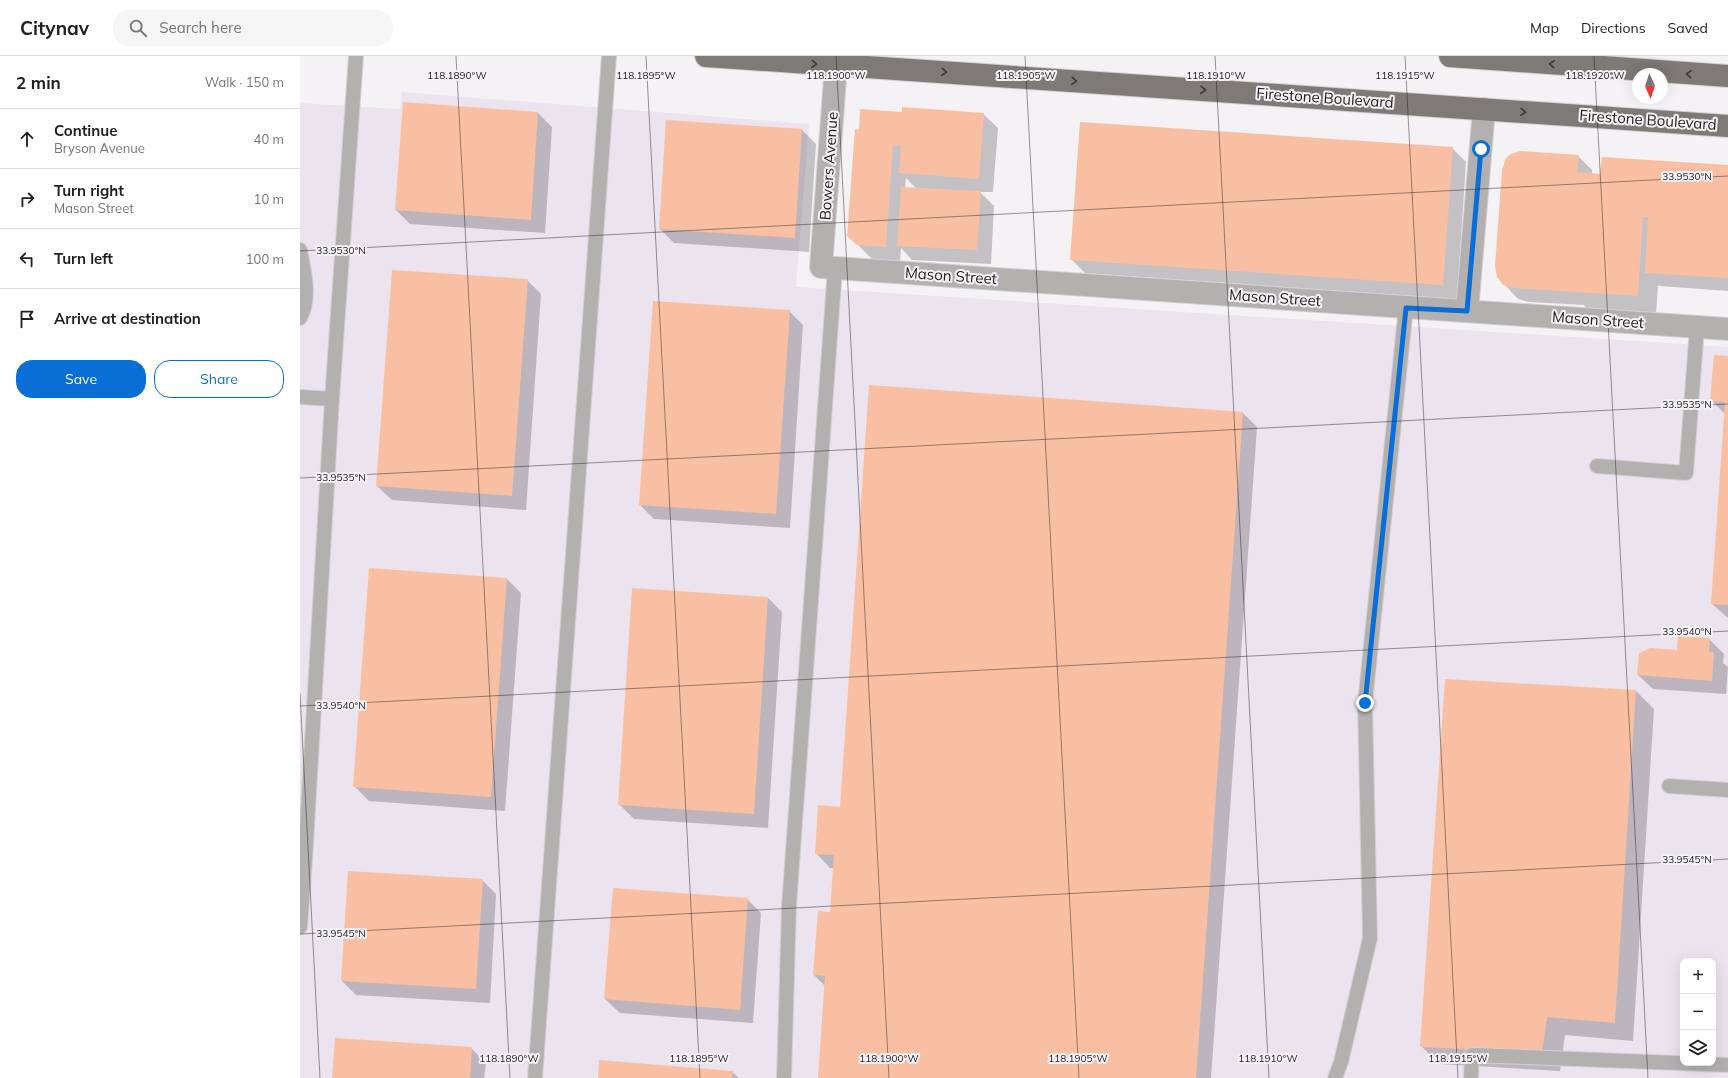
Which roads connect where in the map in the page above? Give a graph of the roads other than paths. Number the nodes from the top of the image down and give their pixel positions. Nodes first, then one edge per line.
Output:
1 (356, 56) edge
2 (609, 56) edge
3 (706, 56) edge
4 (1450, 56) edge
5 (1606, 62) edge
6 (836, 65) junction
7 (1728, 76) edge
8 (1484, 109) junction
9 (1728, 126) edge
10 (300, 250) edge
11 (828, 268) junction
12 (1406, 308) junction
13 (1467, 311) junction
14 (300, 318) edge
15 (1696, 327) junction
16 (1728, 329) edge
17 (300, 397) edge
18 (332, 399) junction
19 (1597, 466) dead end
20 (1669, 786) dead end
21 (1728, 790) edge
22 (302, 861) edge
23 (300, 927) edge
24 (1728, 1065) edge
25 (535, 1078) edge
26 (784, 1078) edge
27 (1335, 1078) edge
28 (1471, 1078) edge

1 - 18 lane
2 - 25 lane
3 -> 6 main road, Firestone Boulevard
5 -> 4 main road
7 -> 5 main road
6 -> 8 main road, Firestone Boulevard
6 - 11 street, Bowers Avenue
8 -> 9 main road, Firestone Boulevard
8 - 13 street
10 - 14 lane
11 - 12 street, Mason Street
11 - 26 lane
12 - 13 street, Mason Street
12 - 27 lane
13 - 15 street, Mason Street
15 - 16 street, Mason Street
15 - 19 lane
17 - 18 lane
18 - 22 lane
20 - 21 lane
22 - 23 lane
24 - 28 lane

